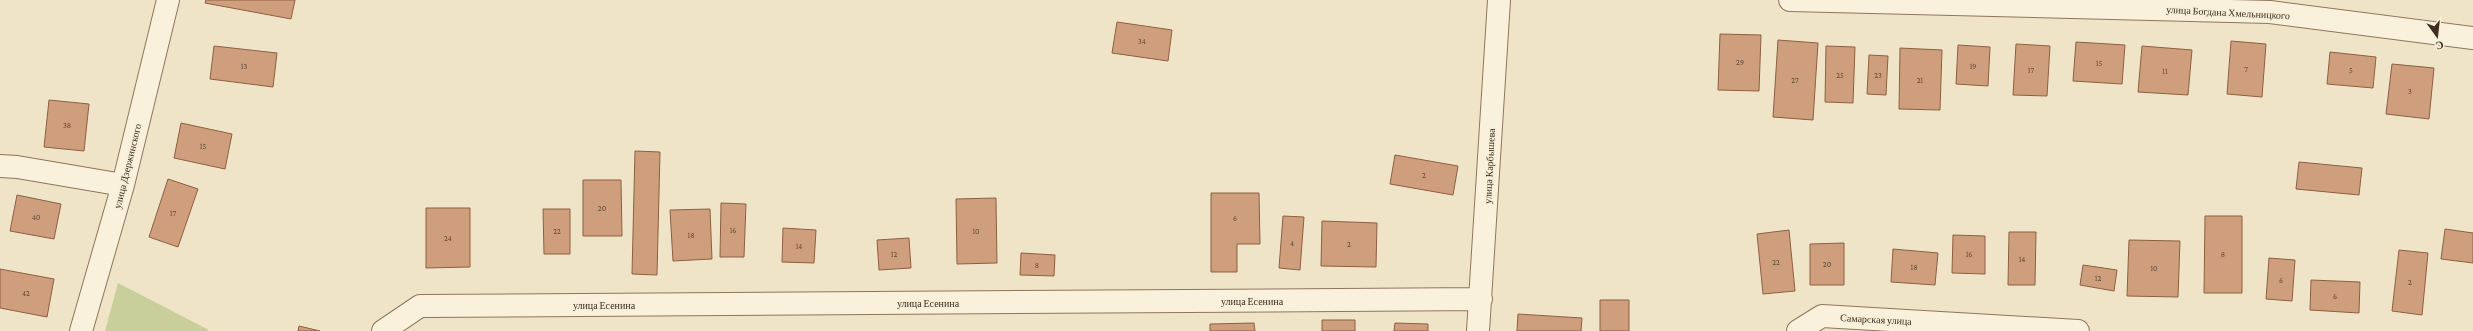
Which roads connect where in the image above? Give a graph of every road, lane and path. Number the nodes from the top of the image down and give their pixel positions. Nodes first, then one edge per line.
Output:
1 (168, 0) edge
2 (1499, 0) edge
3 (1790, 0) edge
4 (2473, 38) edge
5 (0, 166) edge
6 (123, 185) junction
7 (1481, 299) junction
8 (81, 331) edge
9 (383, 331) edge
10 (1478, 331) edge
11 (1798, 331) edge
12 (2078, 331) edge

1 - 6 street, улица Дзержинского
2 - 7 street, улица Карбышева
3 - 4 street, улица Богдана Хмельницкого
5 - 6 street
6 - 8 street, улица Дзержинского
7 - 9 street, улица Есенина
7 - 10 street, улица Карбышева
11 - 12 street, Самарская улица

